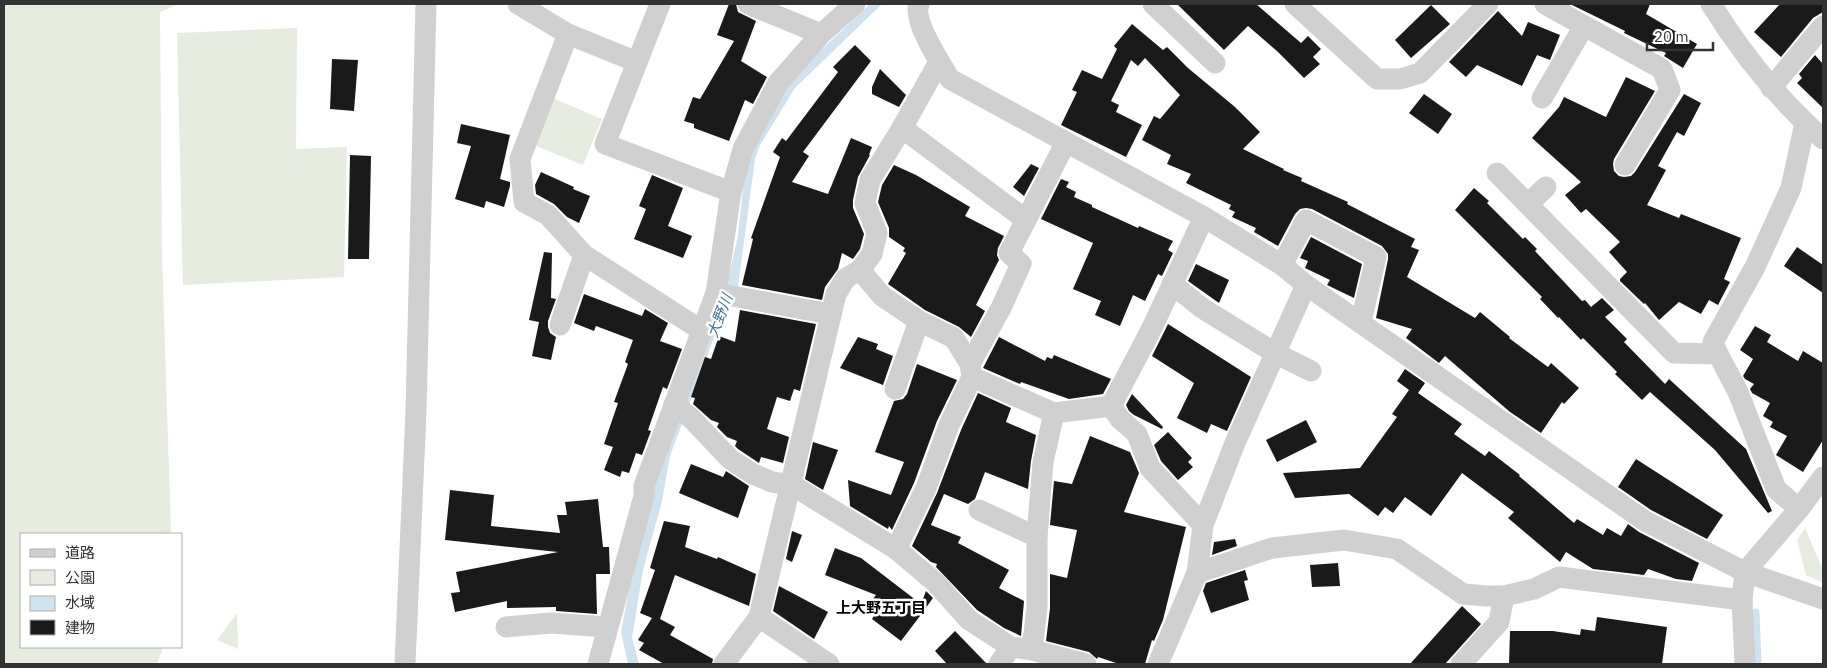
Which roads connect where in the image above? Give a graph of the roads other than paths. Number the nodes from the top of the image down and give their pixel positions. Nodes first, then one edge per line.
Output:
1 (426, 4) edge
2 (518, 4) edge
3 (660, 4) edge
4 (748, 4) edge
5 (855, 4) edge
6 (1153, 4) edge
7 (1295, 4) edge
8 (1488, 4) edge
9 (1545, 4) edge
10 (1711, 4) edge
11 (917, 5) edge
12 (1584, 26) junction
13 (1823, 26) edge
14 (568, 34) junction
15 (820, 34) junction
16 (637, 62) junction
17 (939, 62) junction
18 (1215, 63) dead end
19 (1771, 88) junction
20 (1542, 98) dead end
21 (1805, 123) junction
22 (902, 128) junction
23 (1823, 139) edge
24 (1066, 142) junction
25 (1625, 165) dead end
26 (1497, 173) dead end
27 (1546, 187) dead end
28 (732, 192) junction
29 (1528, 204) junction
30 (1204, 218) junction
31 (1025, 219) junction
32 (584, 255) junction
33 (1282, 265) junction
34 (860, 270) junction
35 (1172, 284) junction
36 (1306, 285) junction
37 (716, 293) junction
38 (830, 314) junction
39 (919, 321) junction
40 (1360, 322) junction
41 (560, 325) dead end
42 (701, 330) junction
43 (1275, 353) junction
44 (1718, 354) junction
45 (971, 370) junction
46 (1312, 371) dead end
47 (895, 389) dead end
48 (674, 404) junction
49 (1110, 406) junction
50 (1054, 413) junction
51 (1823, 477) edge
52 (792, 485) junction
53 (1799, 509) junction
54 (979, 510) dead end
55 (1203, 525) junction
56 (1037, 537) junction
57 (896, 549) junction
58 (1746, 572) junction
59 (1197, 573) junction
60 (1504, 596) junction
61 (1823, 599) edge
62 (1742, 600) junction
63 (759, 617) junction
64 (506, 627) dead end
65 (608, 628) junction
66 (1032, 650) junction
67 (1005, 656) edge
68 (822, 662) edge
69 (405, 664) edge
70 (598, 664) edge
71 (724, 664) edge
72 (1086, 664) edge
73 (1158, 664) edge
74 (1461, 664) edge
75 (1745, 664) edge

1 - 69 street
2 - 14 street
3 - 16 street
4 - 15 street
5 - 15 street
6 - 18 street
7 - 8 street
9 - 12 street
10 - 19 street
11 - 17 street
12 - 20 street
12 - 25 street
13 - 19 street
14 - 16 street
14 - 32 street
15 - 28 street
16 - 28 street
17 - 22 street
17 - 24 street
19 - 21 street
21 - 23 street
21 - 44 street
22 - 31 street
22 - 34 street
24 - 30 street
24 - 31 street
26 - 29 street
27 - 29 street
28 - 37 street
29 - 44 street
30 - 33 street
30 - 35 street
31 - 45 street
32 - 41 street
32 - 42 street
33 - 36 street
33 - 40 street
34 - 38 street
34 - 39 street
35 - 43 street
35 - 49 street
36 - 40 street
36 - 43 street
37 - 38 street
37 - 42 street
38 - 52 street
39 - 45 street
39 - 47 street
40 - 58 street
42 - 48 street
43 - 46 street
43 - 55 street
44 - 53 street
45 - 50 street
45 - 57 street
48 - 52 street
48 - 65 street
49 - 50 street
49 - 55 street
50 - 56 street
51 - 53 street
52 - 57 street
52 - 63 street
53 - 58 street
54 - 56 street
55 - 59 street
56 - 66 street
57 - 67 street
58 - 61 street
58 - 62 street
59 - 60 street
59 - 73 street
60 - 62 street
60 - 74 street
62 - 75 street
63 - 68 street
63 - 71 street
64 - 65 street
65 - 70 street
66 - 67 street
66 - 72 street

